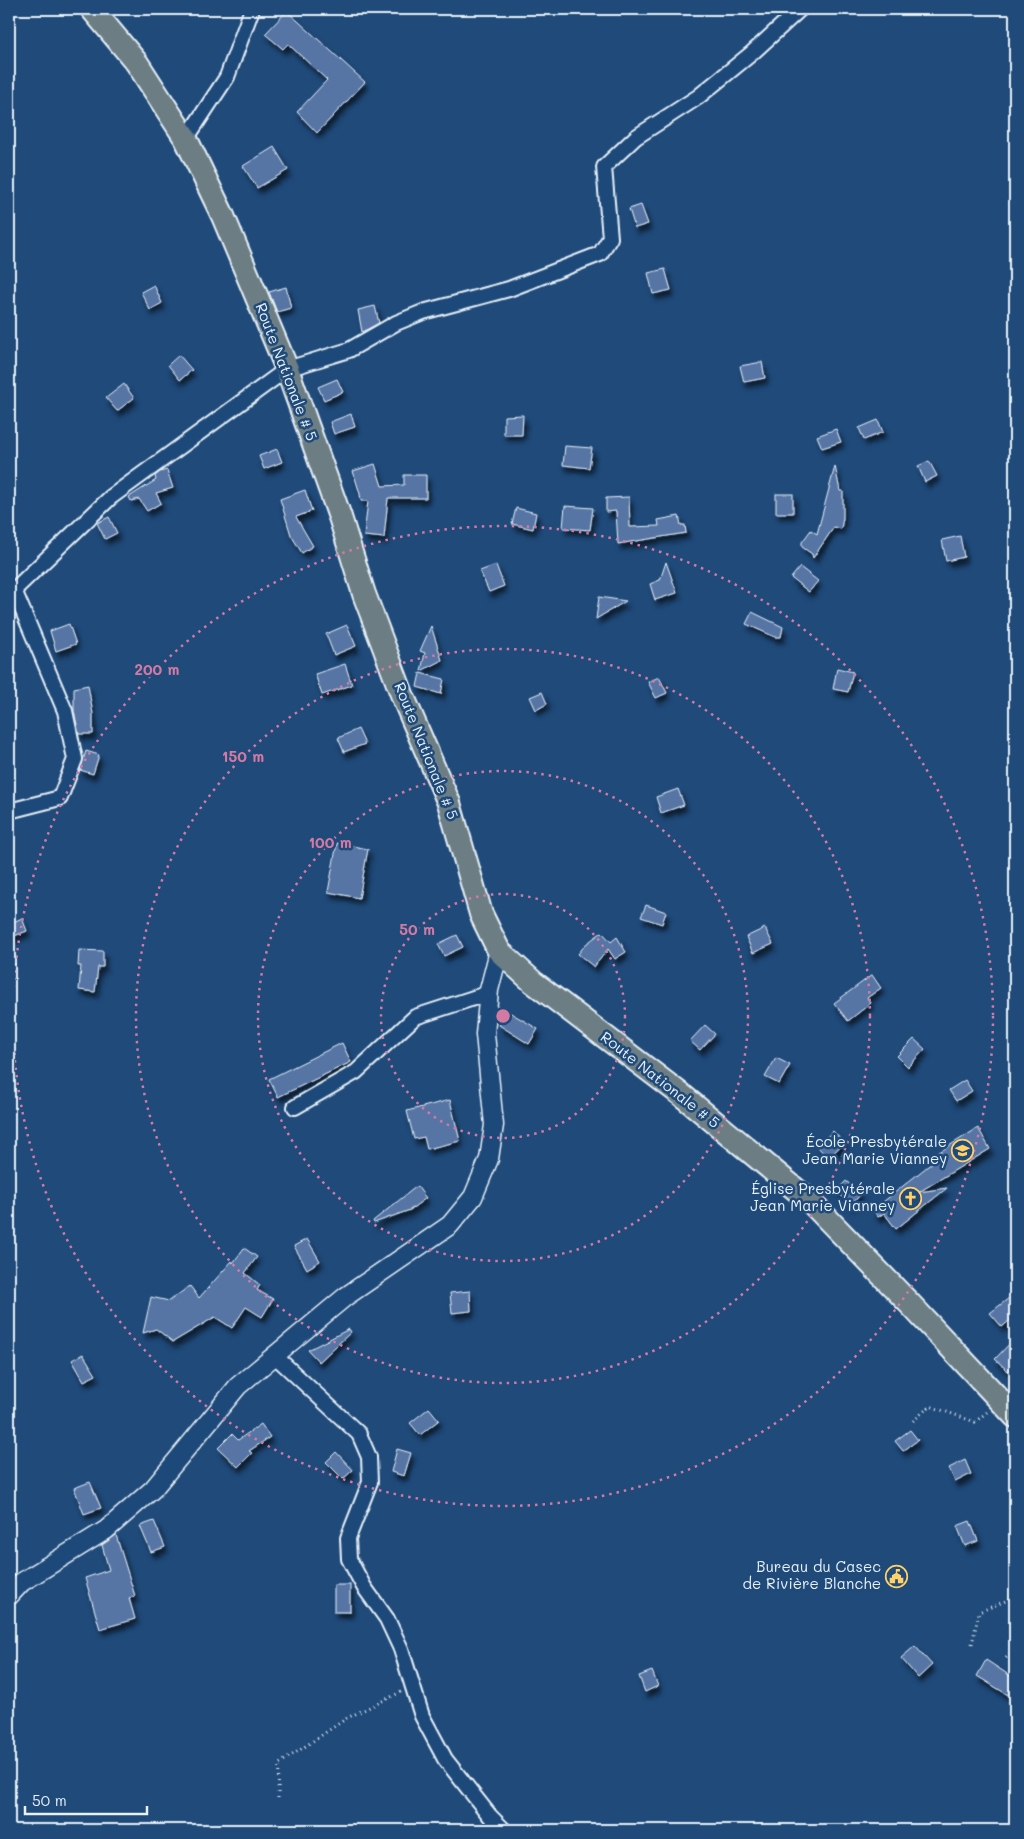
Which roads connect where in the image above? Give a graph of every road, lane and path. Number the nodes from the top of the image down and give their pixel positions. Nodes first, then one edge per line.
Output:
1 (92, 9) edge
2 (252, 9) edge
3 (800, 9) edge
4 (186, 138) junction
5 (287, 369) junction
6 (12, 591) edge
7 (9, 811) edge
8 (499, 951) junction
9 (489, 994) junction
10 (295, 1107) dead end
11 (274, 1355) junction
12 (1008, 1408) edge
13 (913, 1421) dead end
14 (9, 1596) edge
15 (1015, 1597) edge
16 (972, 1644) dead end
17 (1015, 1648) edge
18 (1006, 1658) dead end
19 (413, 1686) junction
20 (278, 1798) dead end
21 (504, 1830) edge

1 - 4 main road, Route Nationale # 5
2 - 4 street
3 - 5 street
4 - 5 main road, Route Nationale # 5
5 - 6 street
5 - 8 main road, Route Nationale # 5
6 - 7 street
8 - 9 street
8 - 12 main road, Route Nationale # 5
9 - 10 street
9 - 11 street
11 - 14 street
11 - 19 street
12 - 13 path
15 - 16 path
17 - 18 path
19 - 20 path
19 - 21 street

